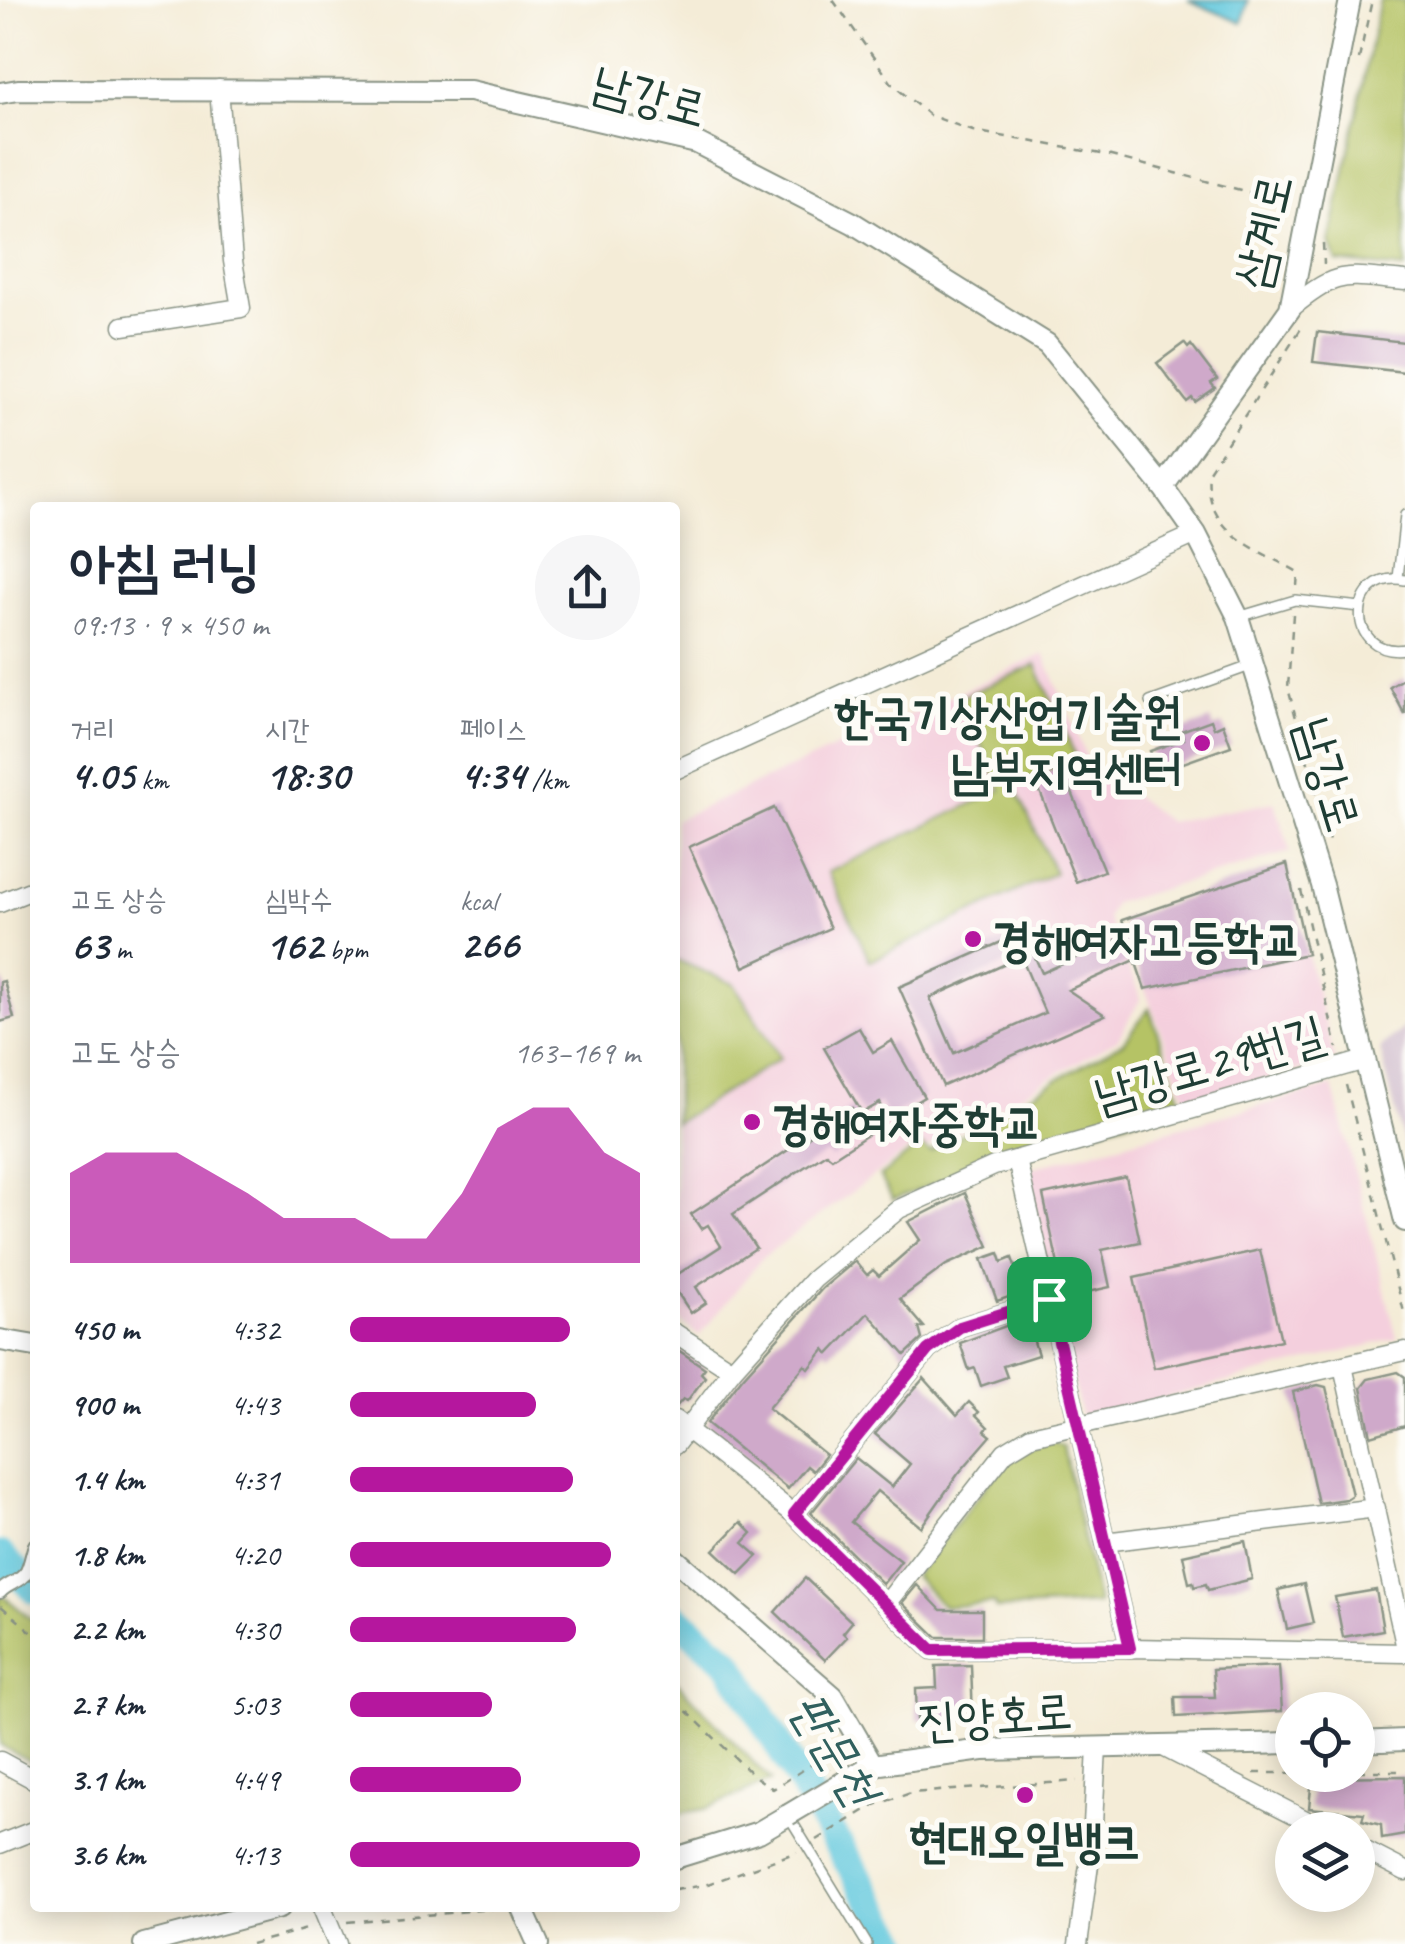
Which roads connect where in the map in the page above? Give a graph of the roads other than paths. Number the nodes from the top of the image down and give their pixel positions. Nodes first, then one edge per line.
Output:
1 (1350, 0) edge
2 (218, 89) junction
3 (0, 93) edge
4 (1405, 281) edge
5 (1298, 314) junction
6 (123, 326) dead end
7 (1169, 494) junction
8 (1405, 515) edge
9 (1196, 534) junction
10 (1402, 579) edge
11 (1361, 607) junction
12 (1238, 617) junction
13 (1405, 650) edge
14 (1253, 665) junction
15 (1150, 702) dead end
16 (680, 768) edge
17 (30, 891) edge
18 (0, 903) edge
19 (1365, 1060) junction
20 (1017, 1160) junction
21 (1405, 1220) edge
22 (1049, 1299) junction
23 (680, 1336) edge
24 (0, 1340) edge
25 (30, 1345) edge
26 (1405, 1350) edge
27 (1344, 1366) junction
28 (732, 1370) junction
29 (682, 1424) edge
30 (1079, 1424) junction
31 (1376, 1508) junction
32 (794, 1514) junction
33 (1106, 1542) junction
34 (680, 1563) edge
35 (30, 1565) edge
36 (0, 1592) edge
37 (886, 1604) junction
38 (1405, 1644) edge
39 (1130, 1648) junction
40 (1405, 1653) edge
41 (1405, 1740) edge
42 (1375, 1741) edge
43 (1275, 1744) edge
44 (1163, 1747) junction
45 (1096, 1748) junction
46 (0, 1761) edge
47 (865, 1770) junction
48 (30, 1777) edge
49 (1290, 1812) edge
50 (788, 1816) junction
51 (30, 1832) edge
52 (0, 1844) edge
53 (1375, 1855) edge
54 (680, 1856) edge
55 (1405, 1871) edge
56 (264, 1912) edge
57 (524, 1912) edge
58 (325, 1916) edge
59 (144, 1944) edge
60 (337, 1944) edge
61 (538, 1944) edge
62 (867, 1944) edge
63 (1078, 1944) edge

1 - 5 street, 삼계로
2 - 3 street, 남강로
2 - 6 street
2 - 7 street, 남강로
4 - 5 street
5 - 7 street, 삼계로
7 - 9 street, 남강로
8 - 10 lane
9 - 12 street, 남강로
9 - 16 street
10 - 11 lane
11 - 12 lane
11 - 13 lane
12 - 14 street, 남강로
14 - 15 lane
14 - 19 street, 남강로
17 - 18 street
19 - 20 street, 남강로29번길
19 - 21 street, 남강로
20 - 22 street
20 - 28 street, 남강로29번길
22 - 30 street
22 - 32 street
23 - 28 street
24 - 25 street
26 - 27 street
27 - 30 street
27 - 31 street
28 - 29 street, 남강로29번길
29 - 32 street
30 - 33 street
30 - 37 street
31 - 33 street
31 - 38 street
32 - 37 street
33 - 39 street
34 - 47 street
35 - 36 street
37 - 39 street
39 - 40 street
41 - 42 street
43 - 44 street, 진양호로
44 - 45 street, 진양호로
44 - 49 street, 진양호로
45 - 47 street, 진양호로
45 - 63 street
46 - 48 street
47 - 50 street, 진양호로, bridge
50 - 54 street, 진양호로
50 - 62 lane
51 - 52 street
53 - 55 street
56 - 59 street
57 - 61 street
58 - 60 street

